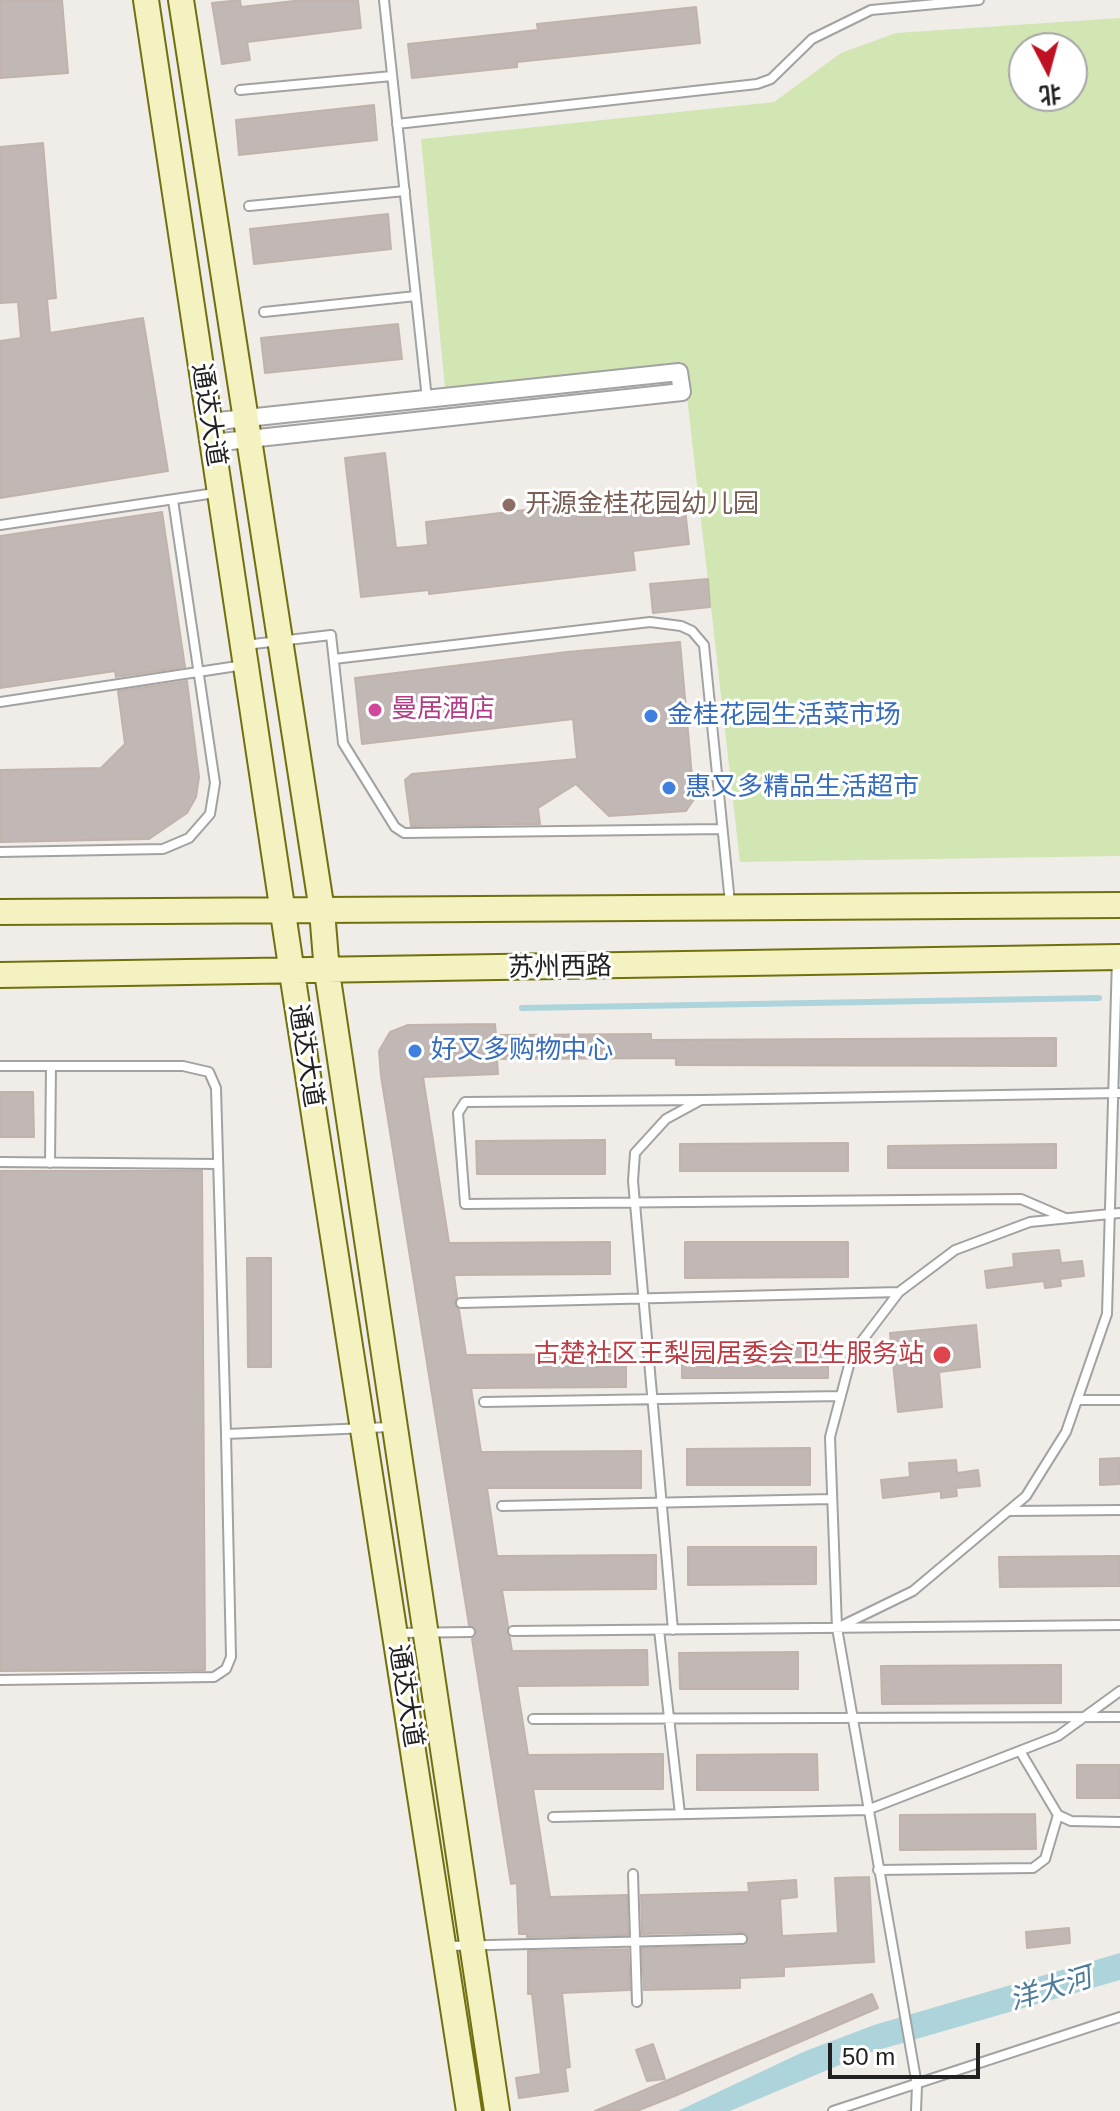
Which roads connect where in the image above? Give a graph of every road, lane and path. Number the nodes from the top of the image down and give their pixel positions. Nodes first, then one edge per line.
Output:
1 (146, 0) edge
2 (181, 0) edge
3 (384, 0) edge
4 (979, 0) edge
5 (891, 4) edge
6 (392, 76) junction
7 (240, 90) dead end
8 (397, 124) junction
9 (405, 191) junction
10 (249, 206) dead end
11 (416, 296) junction
12 (264, 312) dead end
13 (510, 390) junction
14 (435, 398) junction
15 (512, 411) junction
16 (446, 418) junction
17 (248, 429) junction
18 (211, 433) junction
19 (220, 493) junction
20 (173, 500) junction
21 (0, 525) edge
22 (281, 641) junction
23 (245, 655) junction
24 (334, 659) junction
25 (200, 672) junction
26 (0, 702) edge
27 (722, 829) junction
28 (0, 852) edge
29 (1120, 905) edge
30 (730, 908) junction
31 (283, 911) junction
32 (322, 911) junction
33 (0, 912) edge
34 (1118, 957) edge
35 (327, 972) junction
36 (292, 973) junction
37 (0, 975) edge
38 (0, 1066) edge
39 (51, 1066) junction
40 (1117, 1093) edge
41 (701, 1100) junction
42 (0, 1162) edge
43 (50, 1163) junction
44 (218, 1164) junction
45 (635, 1202) junction
46 (1115, 1213) edge
47 (1066, 1218) junction
48 (899, 1292) junction
49 (1108, 1298) junction
50 (1120, 1298) edge
51 (644, 1299) junction
52 (461, 1303) dead end
53 (841, 1396) junction
54 (653, 1400) junction
55 (1077, 1400) junction
56 (1120, 1400) edge
57 (484, 1402) dead end
58 (395, 1427) junction
59 (363, 1429) junction
60 (226, 1434) junction
61 (832, 1499) junction
62 (662, 1503) junction
63 (502, 1506) dead end
64 (1120, 1510) edge
65 (1009, 1511) junction
66 (1120, 1625) edge
67 (837, 1628) junction
68 (659, 1630) junction
69 (673, 1630) junction
70 (513, 1631) dead end
71 (426, 1632) junction
72 (470, 1632) dead end
73 (395, 1633) junction
74 (0, 1680) edge
75 (1120, 1691) edge
76 (1084, 1717) junction
77 (1120, 1717) edge
78 (669, 1718) junction
79 (852, 1718) junction
80 (533, 1719) dead end
81 (1020, 1751) junction
82 (867, 1810) junction
83 (680, 1814) junction
84 (1058, 1815) junction
85 (553, 1817) dead end
86 (1120, 1822) edge
87 (878, 1870) junction
88 (633, 1874) dead end
89 (742, 1939) dead end
90 (636, 1941) junction
91 (472, 1945) junction
92 (443, 1946) junction
93 (637, 2002) dead end
94 (1120, 2017) edge
95 (917, 2085) junction
96 (469, 2111) edge
97 (497, 2111) edge
98 (833, 2111) edge
99 (916, 2111) edge

1 - 18 main road, 通达大道
2 - 17 main road, 通达大道
3 - 6 lane
4 - 5 lane
5 - 8 lane
6 - 7 lane
6 - 8 lane
8 - 9 lane
9 - 10 lane
9 - 11 lane
11 - 12 lane
11 - 14 lane
13 - 14 street
13 - 15 street
13 - 15 street
14 - 16 street
14 - 17 street
15 - 16 street
16 - 17 street
17 - 18 street
17 - 22 main road, 通达大道
18 - 19 main road, 通达大道
19 - 20 lane
19 - 23 main road, 通达大道
20 - 21 lane
20 - 25 lane
22 - 23 lane
22 - 24 lane
22 - 32 main road, 通达大道
23 - 25 lane
23 - 31 main road, 通达大道
24 - 27 lane
24 - 27 lane
25 - 26 lane
25 - 28 lane
27 - 30 lane
29 - 30 main road
30 - 32 main road
31 - 32 main road
31 - 33 main road
31 - 36 main road, 通达大道
32 - 35 main road, 通达大道
34 - 35 main road, 苏州西路
34 - 40 lane
35 - 36 main road, 苏州西路
35 - 58 main road, 通达大道
36 - 37 main road, 苏州西路
36 - 59 main road, 通达大道
38 - 39 lane
39 - 43 lane
39 - 44 lane
40 - 41 lane
40 - 46 lane
41 - 45 lane
41 - 45 lane
42 - 43 lane
43 - 44 lane
44 - 60 lane
45 - 47 lane
45 - 51 lane
46 - 47 lane
46 - 49 lane
47 - 48 lane
48 - 51 lane
48 - 53 lane
49 - 50 lane
49 - 55 lane
51 - 52 lane
51 - 54 lane
53 - 54 lane
53 - 61 lane
54 - 57 lane
54 - 62 lane
55 - 56 lane
55 - 65 lane
58 - 59 lane
58 - 71 main road, 通达大道
59 - 60 lane
59 - 73 main road, 通达大道
60 - 74 lane
61 - 62 lane
61 - 67 lane
62 - 63 lane
62 - 69 lane
64 - 65 lane
65 - 67 lane
66 - 67 lane
67 - 69 lane
67 - 79 lane
68 - 69 lane
68 - 70 lane
68 - 78 lane
71 - 72 lane
71 - 73 lane
71 - 91 main road, 通达大道
73 - 92 main road, 通达大道
75 - 76 lane
76 - 77 lane
76 - 79 lane
76 - 81 lane
78 - 79 lane
78 - 80 lane
78 - 83 lane
79 - 82 lane
81 - 82 lane
81 - 84 lane
82 - 83 lane
82 - 87 lane
83 - 85 lane
84 - 86 lane
84 - 87 lane
87 - 95 lane
88 - 90 lane
89 - 90 lane
90 - 91 lane
90 - 93 lane
91 - 92 lane
91 - 97 main road, 通达大道
92 - 96 main road, 通达大道
94 - 95 lane
95 - 98 lane
95 - 99 lane

